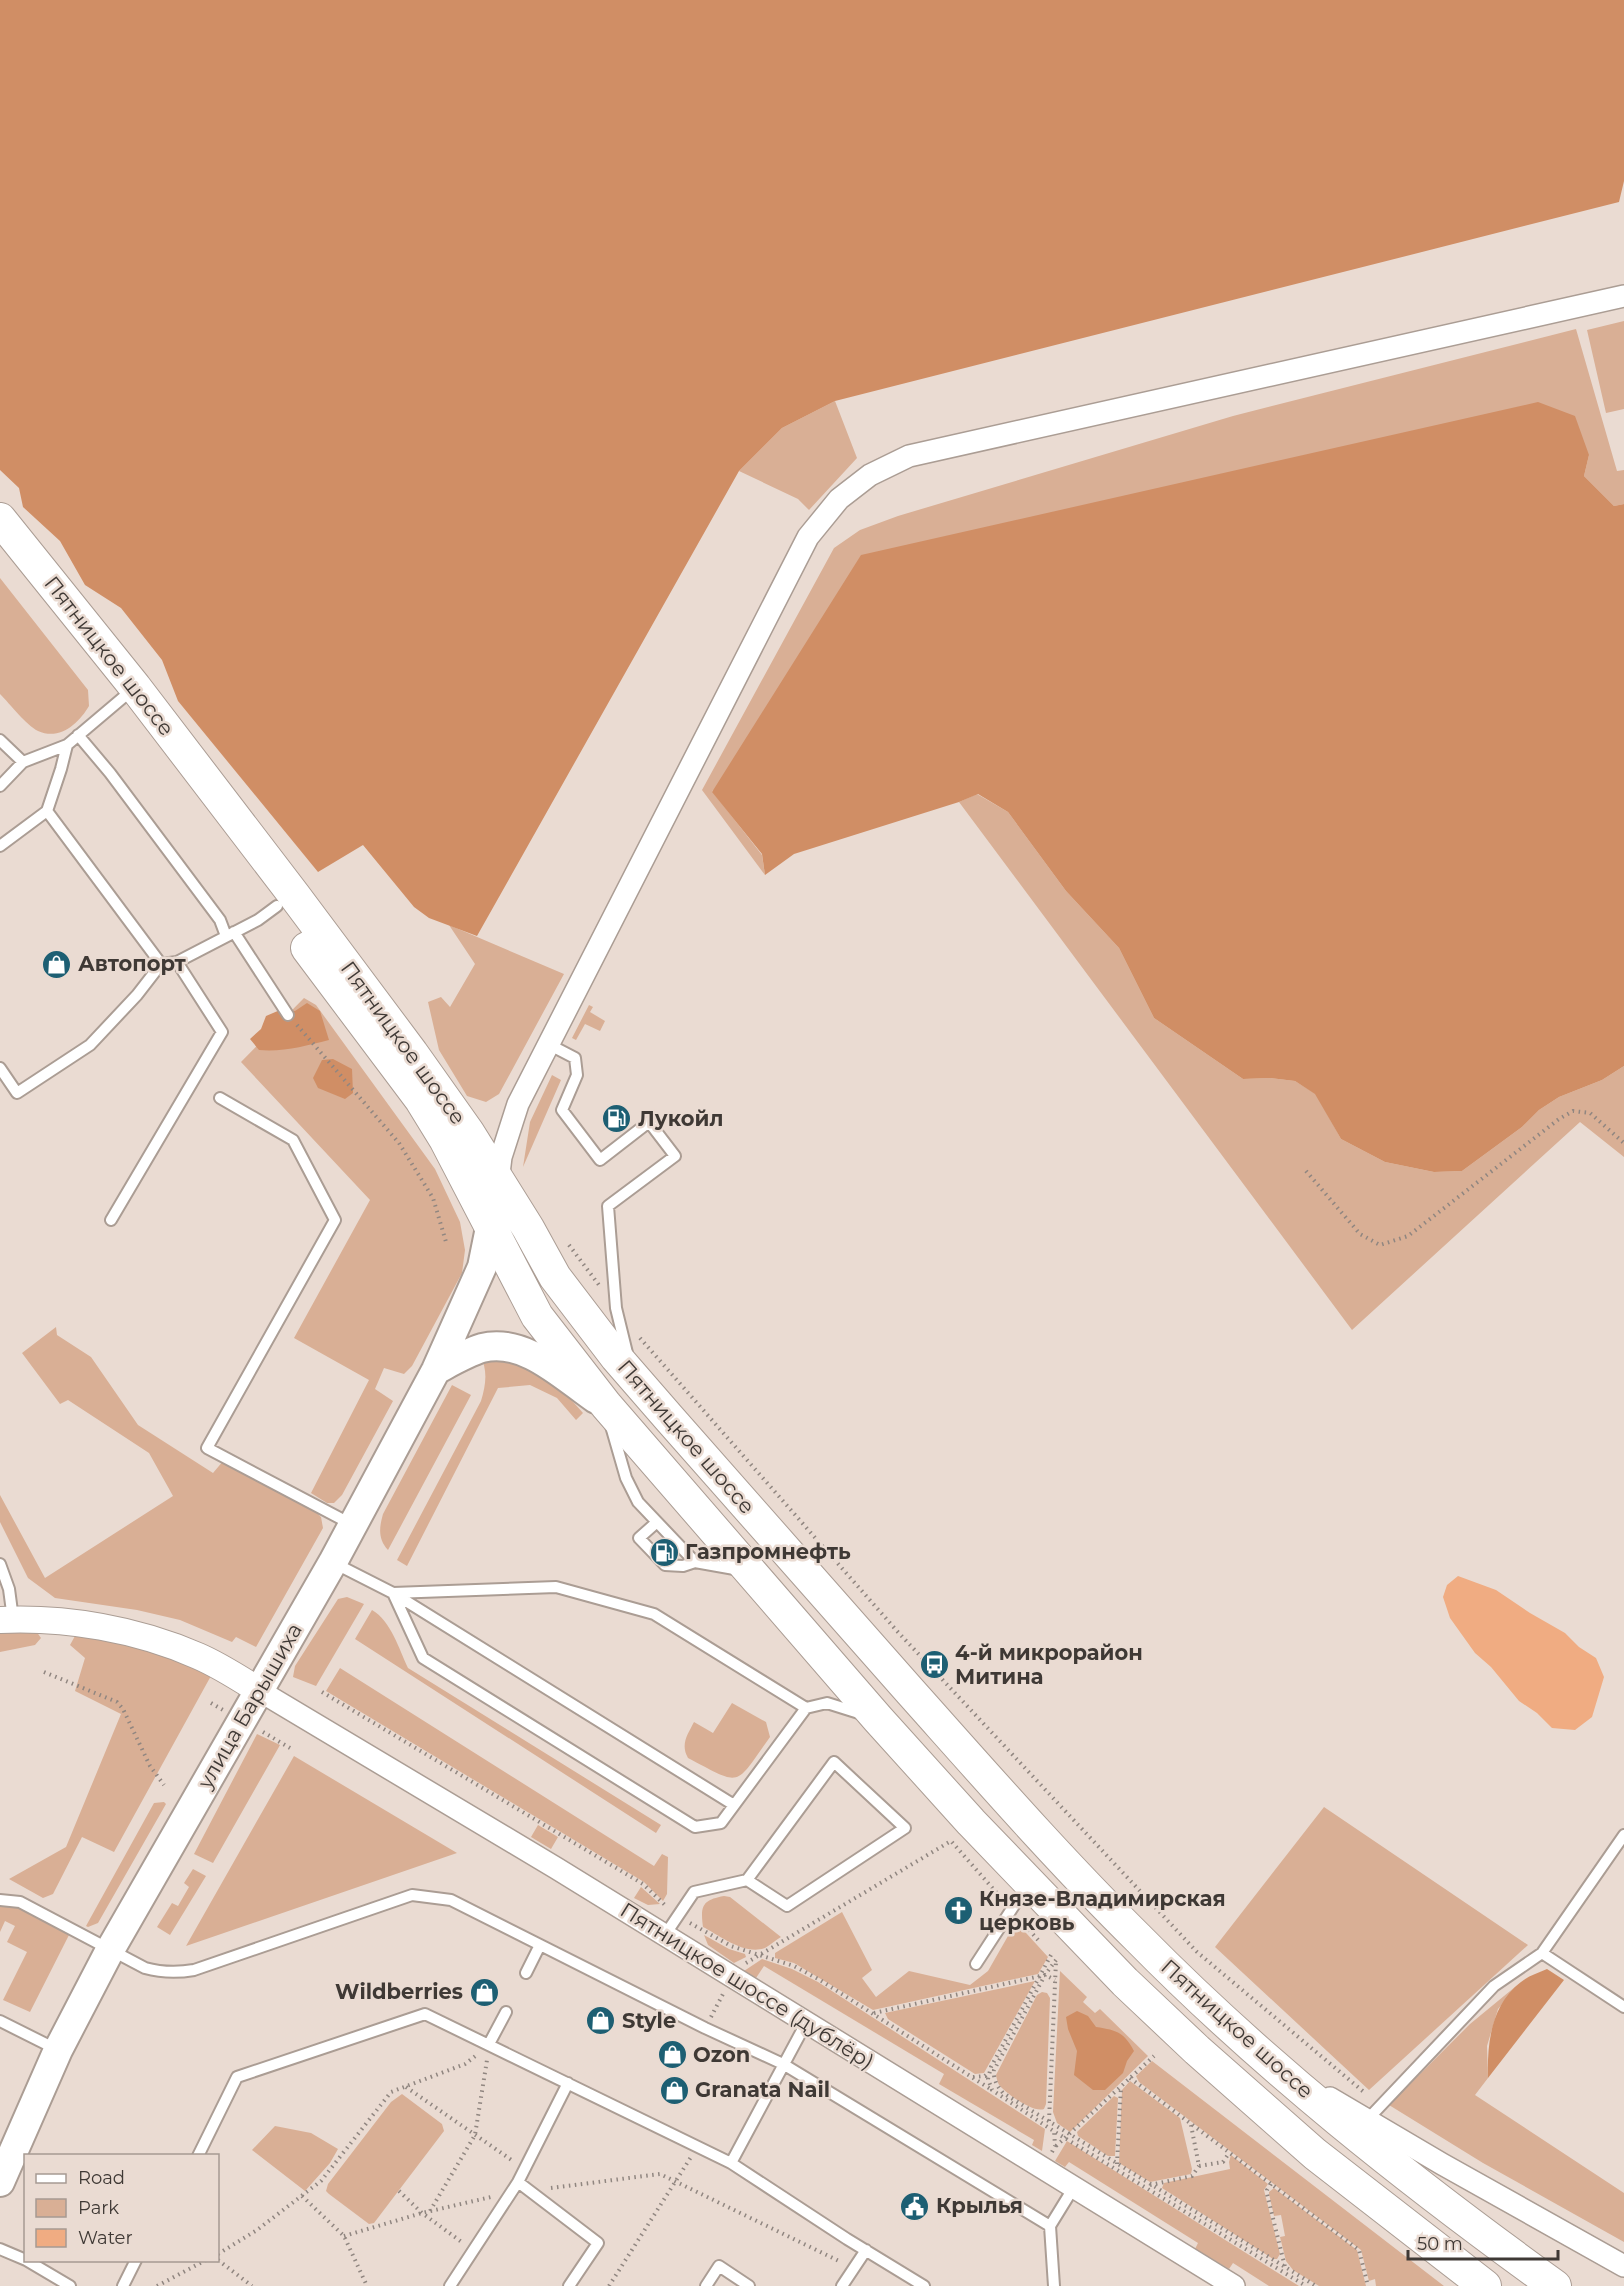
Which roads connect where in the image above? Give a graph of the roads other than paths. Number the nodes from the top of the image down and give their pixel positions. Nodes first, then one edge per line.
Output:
1 (1624, 296) edge
2 (0, 519) edge
3 (0, 551) edge
4 (127, 694) junction
5 (78, 735) junction
6 (0, 740) edge
7 (66, 745) junction
8 (23, 762) junction
9 (0, 786) edge
10 (47, 811) junction
11 (0, 846) edge
12 (277, 906) junction
13 (230, 934) junction
14 (177, 962) junction
15 (161, 964) junction
16 (288, 1015) road end
17 (548, 1044) junction
18 (0, 1068) edge
19 (220, 1098) dead end
20 (498, 1182) junction
21 (111, 1220) dead end
22 (492, 1248) junction
23 (555, 1277) junction
24 (436, 1370) junction
25 (637, 1382) junction
26 (606, 1406) junction
27 (657, 1522) junction
28 (354, 1525) junction
29 (333, 1562) junction
30 (695, 1562) junction
31 (0, 1564) edge
32 (749, 1572) junction
33 (393, 1593) junction
34 (7, 1619) edge
35 (258, 1690) junction
36 (806, 1708) junction
37 (879, 1719) junction
38 (734, 1806) junction
39 (1624, 1835) edge
40 (747, 1880) junction
41 (1029, 1882) junction
42 (0, 1900) edge
43 (665, 1935) junction
44 (540, 1945) junction
45 (110, 1950) junction
46 (1542, 1953) junction
47 (976, 1964) dead end
48 (526, 1973) dead end
49 (1624, 2007) edge
50 (506, 2012) dead end
51 (0, 2021) edge
52 (806, 2023) junction
53 (489, 2044) junction
54 (58, 2050) junction
55 (1269, 2060) junction
56 (783, 2064) junction
57 (568, 2083) junction
58 (1373, 2113) junction
59 (199, 2154) edge
60 (732, 2163) junction
61 (0, 2182) edge
62 (518, 2182) junction
63 (1074, 2187) junction
64 (1050, 2226) junction
65 (0, 2249) edge
66 (866, 2250) junction
67 (24, 2259) edge
68 (29, 2262) edge
69 (135, 2262) edge
70 (1624, 2266) edge
71 (1229, 2285) edge
72 (70, 2286) edge
73 (123, 2286) edge
74 (450, 2286) edge
75 (569, 2286) edge
76 (706, 2286) edge
77 (749, 2286) edge
78 (842, 2286) edge
79 (924, 2286) edge
80 (1054, 2286) edge
81 (1485, 2286) edge
82 (1555, 2286) edge

1 - 17 street
2 - 4 main road, Пятницкое шоссе
3 - 4 main road, Пятницкое шоссе
4 - 5 lane
4 - 12 main road, Пятницкое шоссе
4 - 20 main road, Пятницкое шоссе
5 - 7 lane
5 - 13 lane
6 - 8 lane
7 - 8 lane
7 - 10 lane
8 - 9 lane
10 - 11 lane
10 - 15 lane
12 - 13 lane
12 - 22 main road, Пятницкое шоссе
13 - 14 lane
13 - 16 lane
14 - 15 lane
14 - 21 lane
15 - 18 lane
17 - 20 street
17 - 25 lane
19 - 28 lane
20 - 22 main road, улица Барышиха
20 - 23 main road, Пятницкое шоссе
22 - 23 main road
22 - 24 main road, улица Барышиха
22 - 26 main road, Пятницкое шоссе
23 - 25 main road, Пятницкое шоссе
24 - 26 main road
24 - 28 main road, улица Барышиха
25 - 55 main road, Пятницкое шоссе
26 - 27 lane
26 - 32 main road, Пятницкое шоссе
27 - 30 lane
27 - 30 lane
28 - 29 main road, улица Барышиха
29 - 33 lane
29 - 35 main road, улица Барышиха
30 - 32 lane
31 - 34 lane
32 - 37 main road, Пятницкое шоссе
33 - 36 lane
33 - 38 lane
33 - 38 lane
34 - 35 street
35 - 43 street, Пятницкое шоссе (дублёр)
35 - 45 main road, улица Барышиха
36 - 37 lane
36 - 38 lane
37 - 41 main road, Пятницкое шоссе
39 - 46 lane
40 - 40 lane
40 - 43 lane
41 - 47 lane
41 - 81 main road, Пятницкое шоссе
42 - 45 lane
43 - 52 street, Пятницкое шоссе (дублёр)
44 - 45 lane
44 - 48 lane
44 - 56 lane
45 - 54 main road, улица Барышиха
46 - 49 lane
46 - 58 lane
50 - 53 lane
51 - 54 lane
52 - 56 lane
52 - 63 street, Пятницкое шоссе (дублёр)
53 - 57 lane
53 - 59 lane
54 - 61 main road, улица Барышиха
55 - 58 street
55 - 82 main road, Пятницкое шоссе
56 - 60 lane
56 - 64 lane
57 - 60 lane
57 - 62 lane
58 - 70 street
60 - 66 lane
62 - 74 lane
62 - 75 lane
63 - 64 lane
63 - 71 street, Пятницкое шоссе (дублёр)
64 - 80 lane
65 - 67 lane
66 - 78 lane
66 - 79 lane
68 - 72 lane
69 - 73 lane
76 - 77 lane

